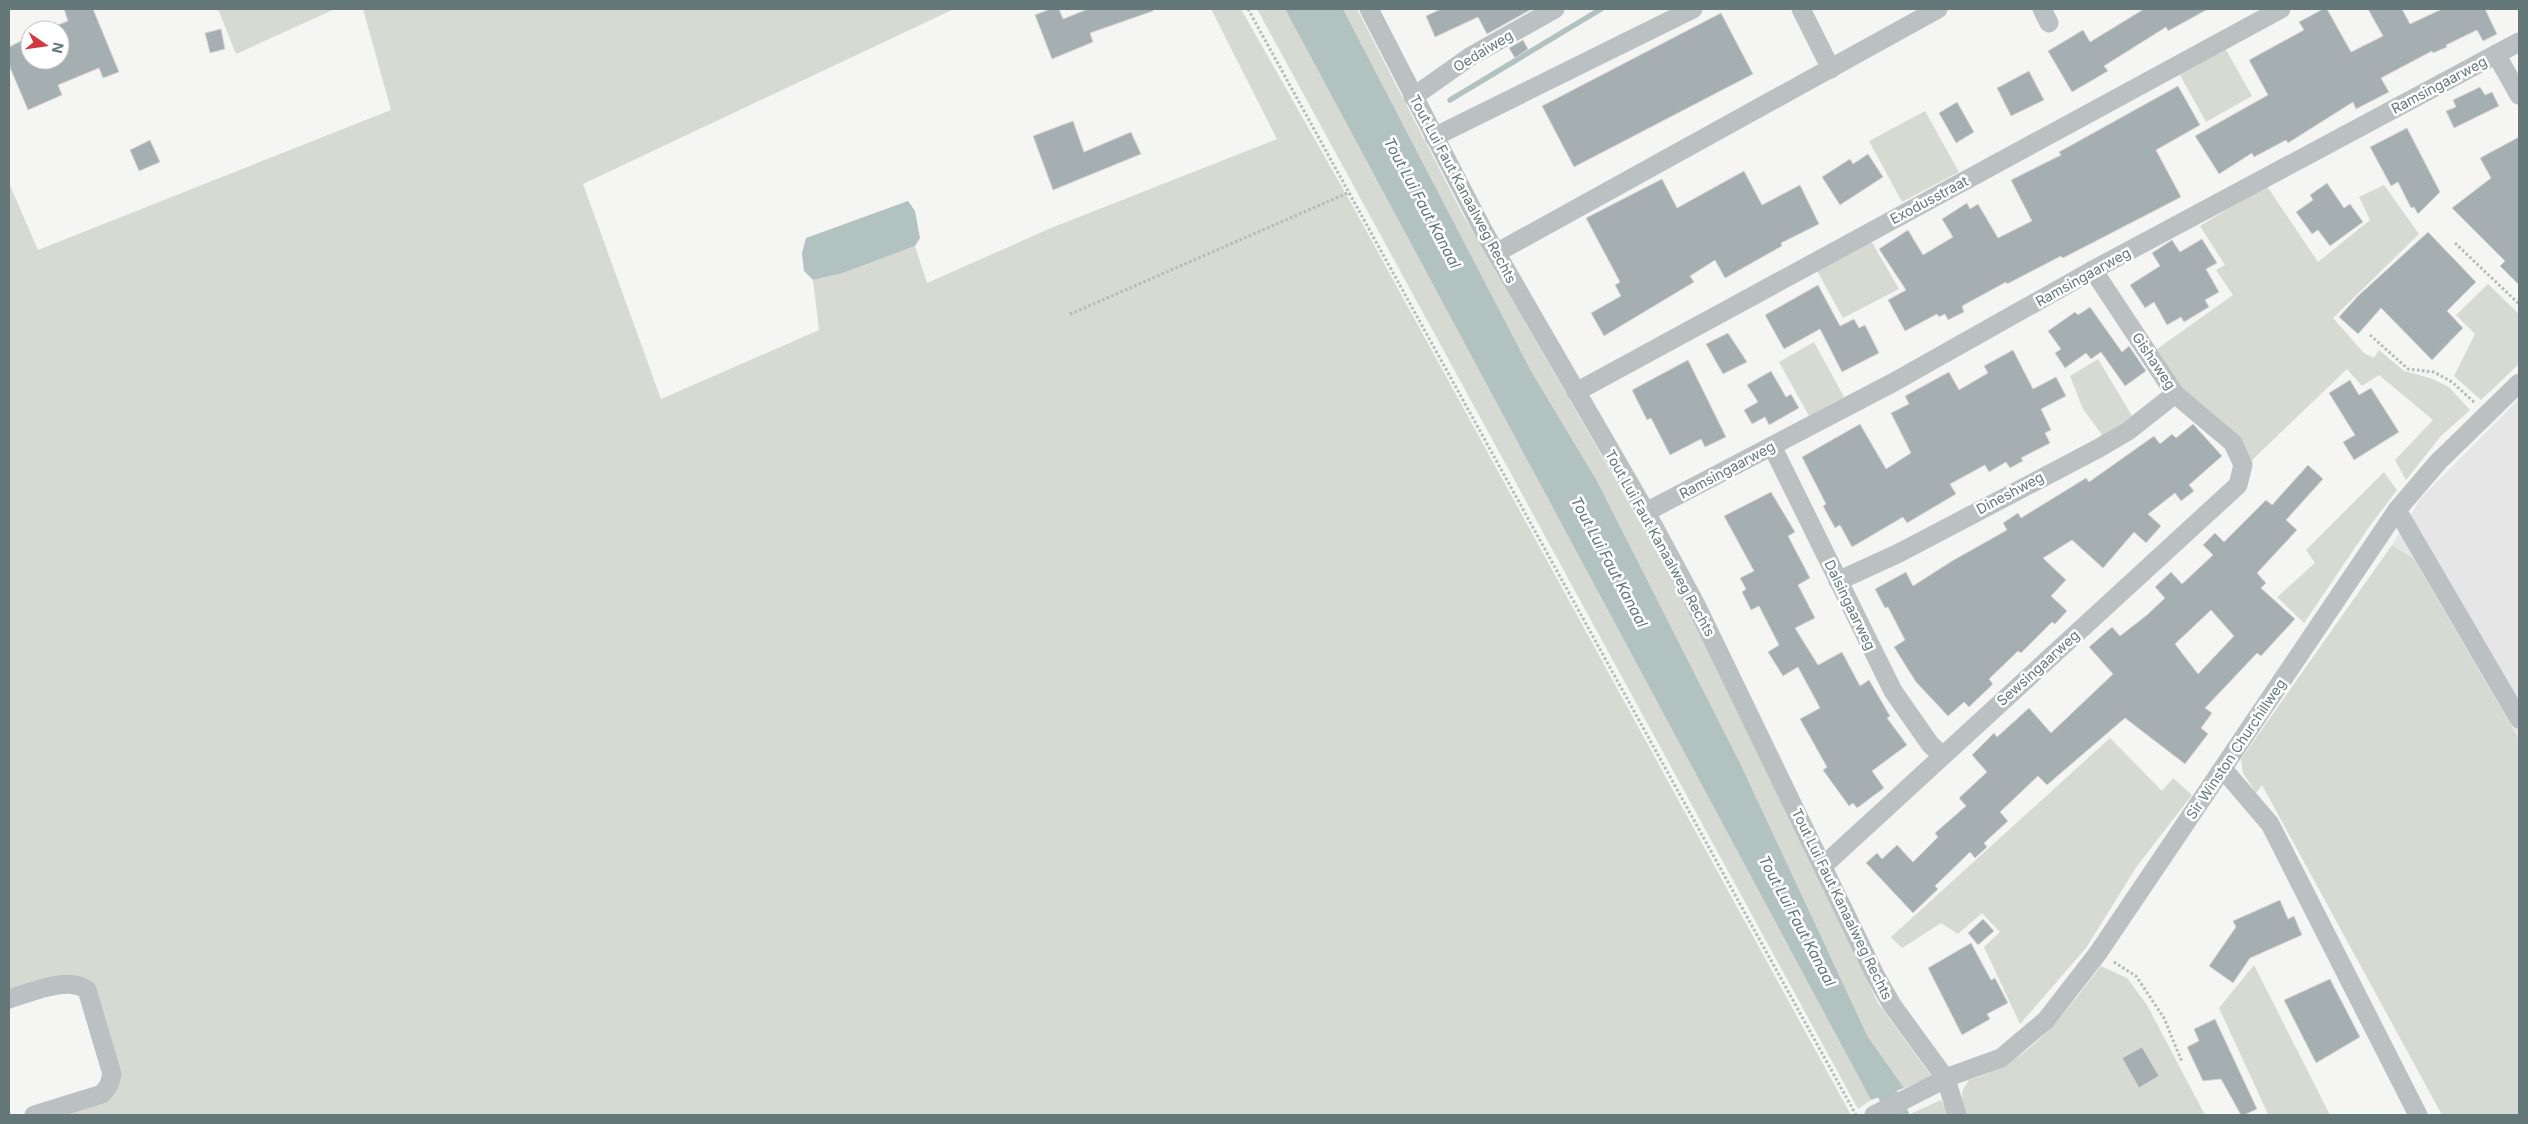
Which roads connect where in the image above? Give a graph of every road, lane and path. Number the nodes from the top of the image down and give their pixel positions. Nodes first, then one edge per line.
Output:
1 (1248, 9) edge
2 (1369, 9) edge
3 (1556, 9) edge
4 (1693, 9) edge
5 (1801, 9) edge
6 (1938, 9) edge
7 (2281, 9) edge
8 (2519, 42) edge
9 (2496, 54) junction
10 (1830, 69) junction
11 (2519, 95) edge
12 (1413, 97) junction
13 (1434, 137) junction
14 (1350, 192) junction
15 (2454, 243) dead end
16 (1496, 253) junction
17 (2093, 270) junction
18 (2519, 304) edge
19 (1070, 314) dead end
20 (2370, 335) dead end
21 (2519, 383) edge
22 (1576, 392) junction
23 (2175, 394) junction
24 (2486, 413) junction
25 (1772, 446) junction
26 (2243, 465) joint
27 (2397, 510) junction
28 (1646, 512) junction
29 (1838, 582) junction
30 (2519, 719) edge
31 (1942, 756) junction
32 (2223, 769) junction
33 (1823, 866) junction
34 (2098, 953) junction
35 (9, 999) edge
36 (2182, 1062) dead end
37 (1939, 1083) junction
38 (34, 1115) edge
39 (1856, 1115) edge
40 (1874, 1115) edge
41 (1957, 1115) edge
42 (2418, 1115) edge

1 - 14 path
2 - 12 street, Tout Lui Faut Kanaalweg Rechts
3 - 12 street, Oedaiweg
4 - 13 street
5 - 10 street
6 - 10 street
7 - 22 street, Exodusstraat
8 - 9 street, Ramsingaarweg
9 - 11 street
9 - 17 street, Ramsingaarweg
10 - 16 street
12 - 13 street, Tout Lui Faut Kanaalweg Rechts
13 - 16 street, Tout Lui Faut Kanaalweg Rechts
14 - 19 path
14 - 39 path
15 - 18 path
16 - 22 street, Tout Lui Faut Kanaalweg Rechts
17 - 23 street, Gishaweg
17 - 25 street, Ramsingaarweg
20 - 24 path
21 - 24 street, Sir Winston Churchillweg
22 - 28 street, Tout Lui Faut Kanaalweg Rechts
23 - 26 street, Gishaweg
23 - 29 street, Dineshweg
24 - 27 street, Sir Winston Churchillweg
25 - 28 street, Ramsingaarweg
25 - 29 street, Dalsingaarweg
26 - 31 street, Sewsingaarweg
27 - 30 street
27 - 32 street, Sir Winston Churchillweg
28 - 33 street, Tout Lui Faut Kanaalweg Rechts
29 - 31 street, Dalsingaarweg
31 - 33 street, Sewsingaarweg
32 - 34 street, Sir Winston Churchillweg
32 - 42 street
33 - 37 street, Tout Lui Faut Kanaalweg Rechts
34 - 36 path
34 - 37 street, Sir Winston Churchillweg
35 - 38 street
37 - 40 street, Sir Winston Churchillweg
37 - 41 street, Tout Lui Faut Kanaalweg Rechts

